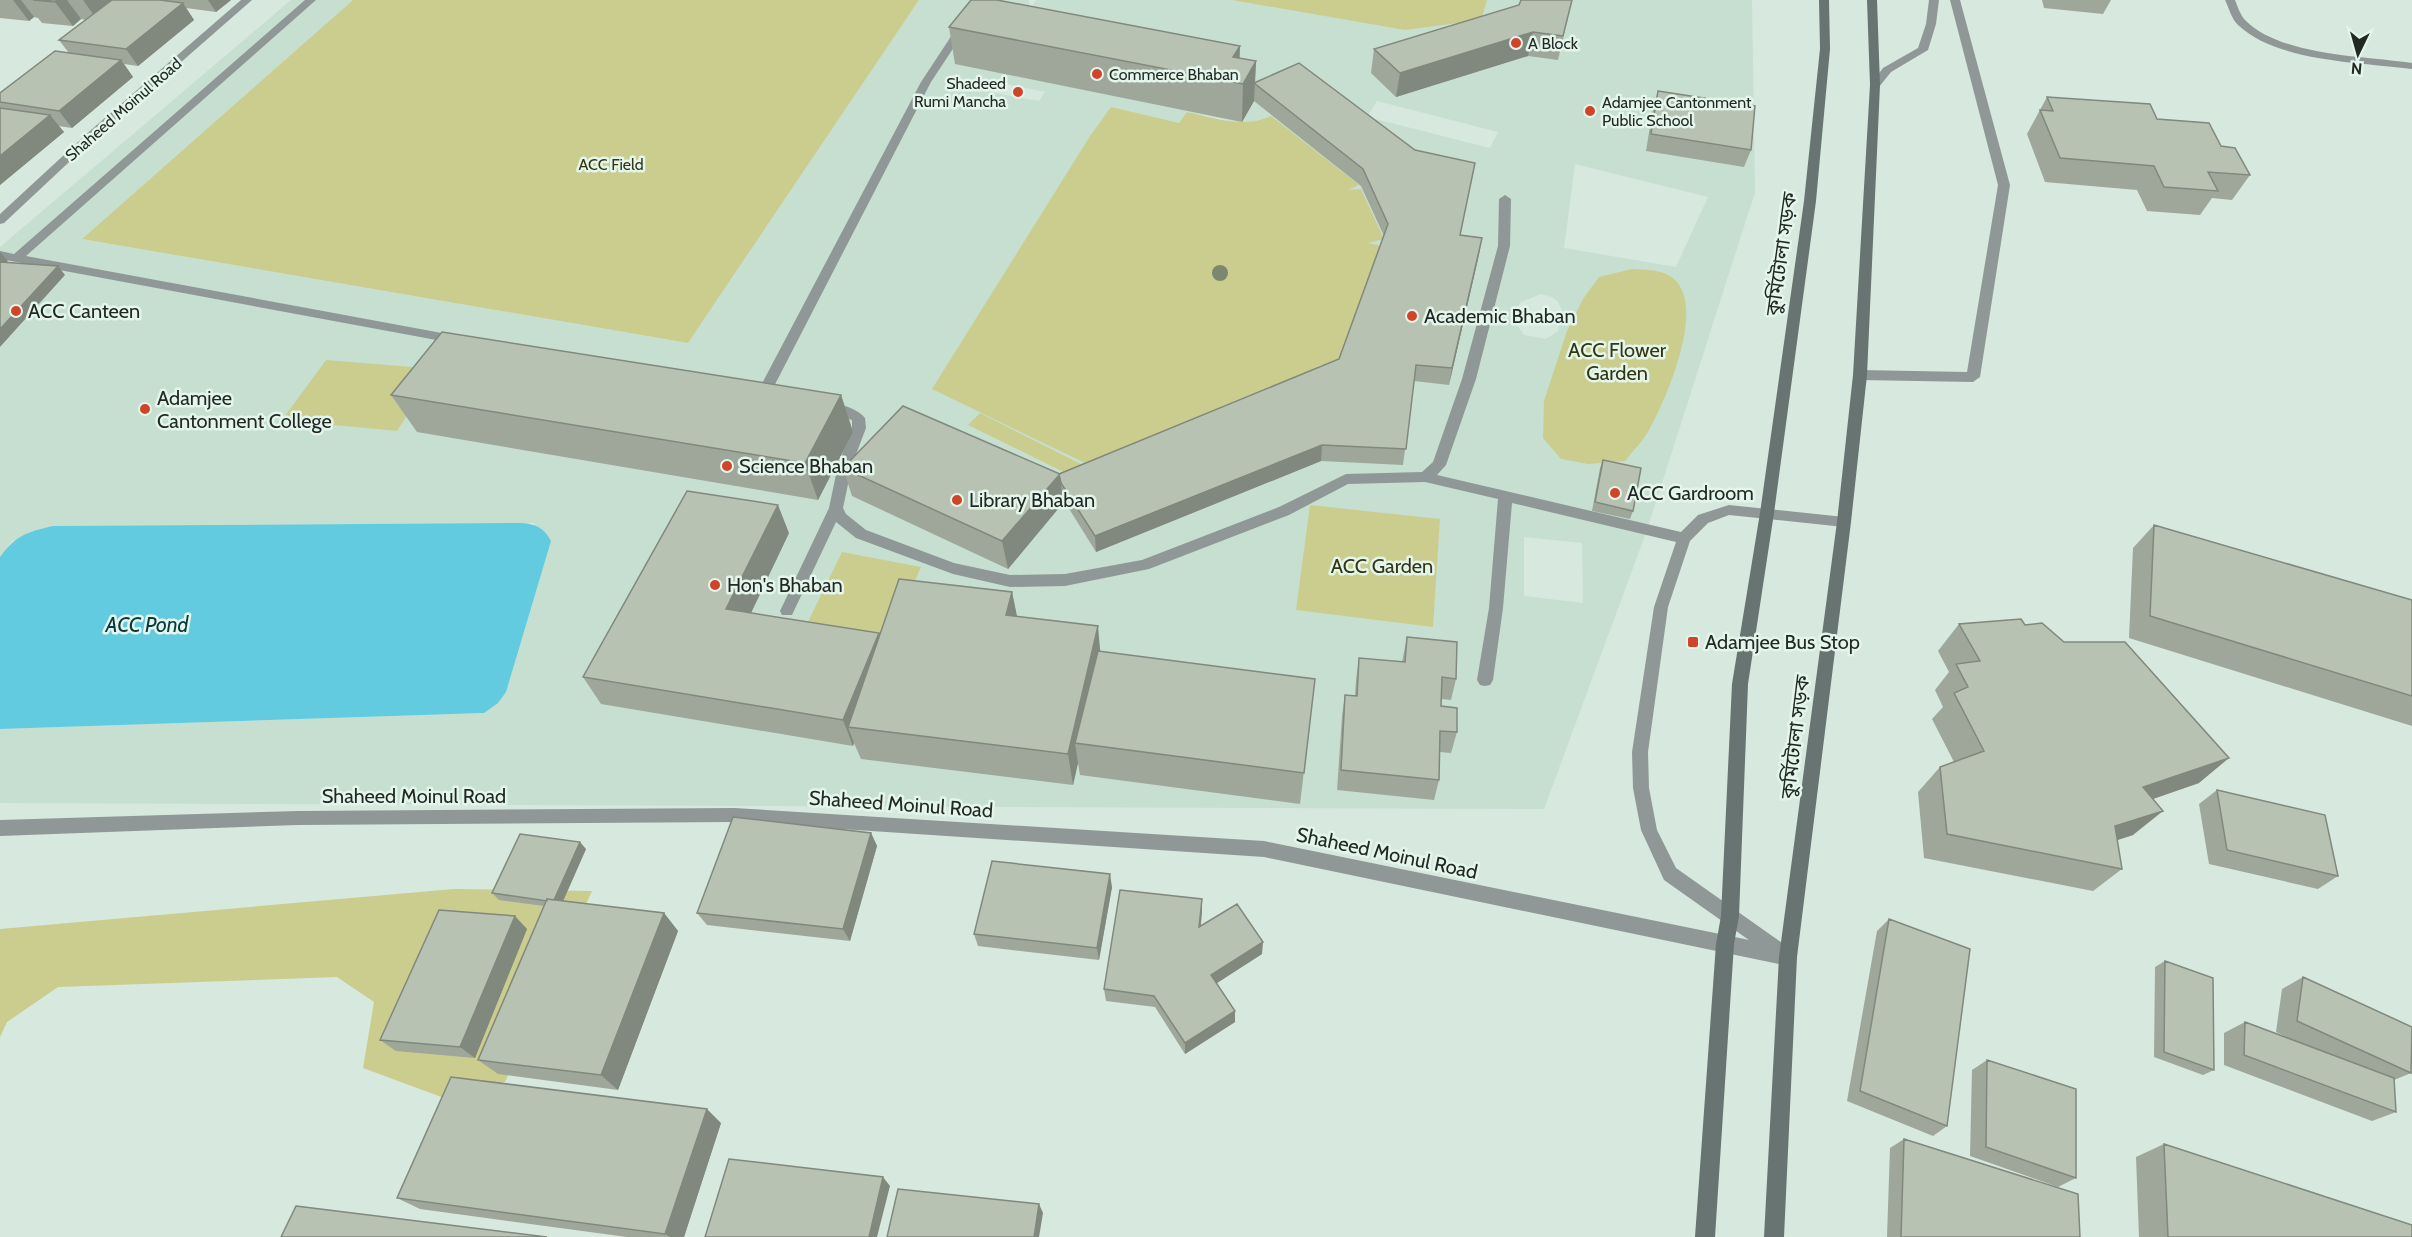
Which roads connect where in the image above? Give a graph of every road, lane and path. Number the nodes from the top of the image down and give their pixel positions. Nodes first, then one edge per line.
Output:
1 (247, 0) edge
2 (311, 0) edge
3 (980, 0) edge
4 (1824, 0) edge
5 (1872, 0) edge
6 (1934, 0) edge
7 (1955, 0) edge
8 (2230, 0) edge
9 (2412, 66) edge
10 (1875, 85) junction
11 (1505, 199) dead end
12 (0, 220) edge
13 (0, 255) edge
14 (16, 258) junction
15 (471, 342) edge
16 (1860, 375) junction
17 (739, 392) edge
18 (813, 404) edge
19 (1425, 477) junction
20 (1505, 497) junction
21 (836, 508) junction
22 (1767, 513) junction
23 (1844, 522) junction
24 (1684, 538) junction
25 (787, 611) dead end
26 (1485, 680) dead end
27 (0, 828) edge
28 (1730, 916) junction
29 (1725, 944) junction
30 (1788, 957) junction
31 (1705, 1237) edge
32 (1774, 1237) edge

1 - 12 street, Shaheed Moinul Road
2 - 14 street
3 - 17 street
4 - 22 main road, কুর্মিটোলা সড়ক
5 - 10 main road, কুর্মিটোলা সড়ক
6 - 10 street
7 - 16 street
8 - 9 street
10 - 16 main road, কুর্মিটোলা সড়ক
11 - 19 street
13 - 14 street
14 - 15 street
16 - 23 main road, কুর্মিটোলা সড়ক
18 - 21 street
19 - 20 street
19 - 21 street
20 - 24 street
20 - 26 street
21 - 25 street
22 - 23 street
22 - 24 street
22 - 28 main road, কুর্মিটোলা সড়ক
23 - 30 main road, কুর্মিটোলা সড়ক
24 - 28 street
27 - 29 street, Shaheed Moinul Road
28 - 29 main road, কুর্মিটোলা সড়ক
28 - 30 street
29 - 30 street, Shaheed Moinul Road
29 - 31 main road, কুর্মিটোলা সড়ক
30 - 32 main road, কুর্মিটোলা সড়ক

